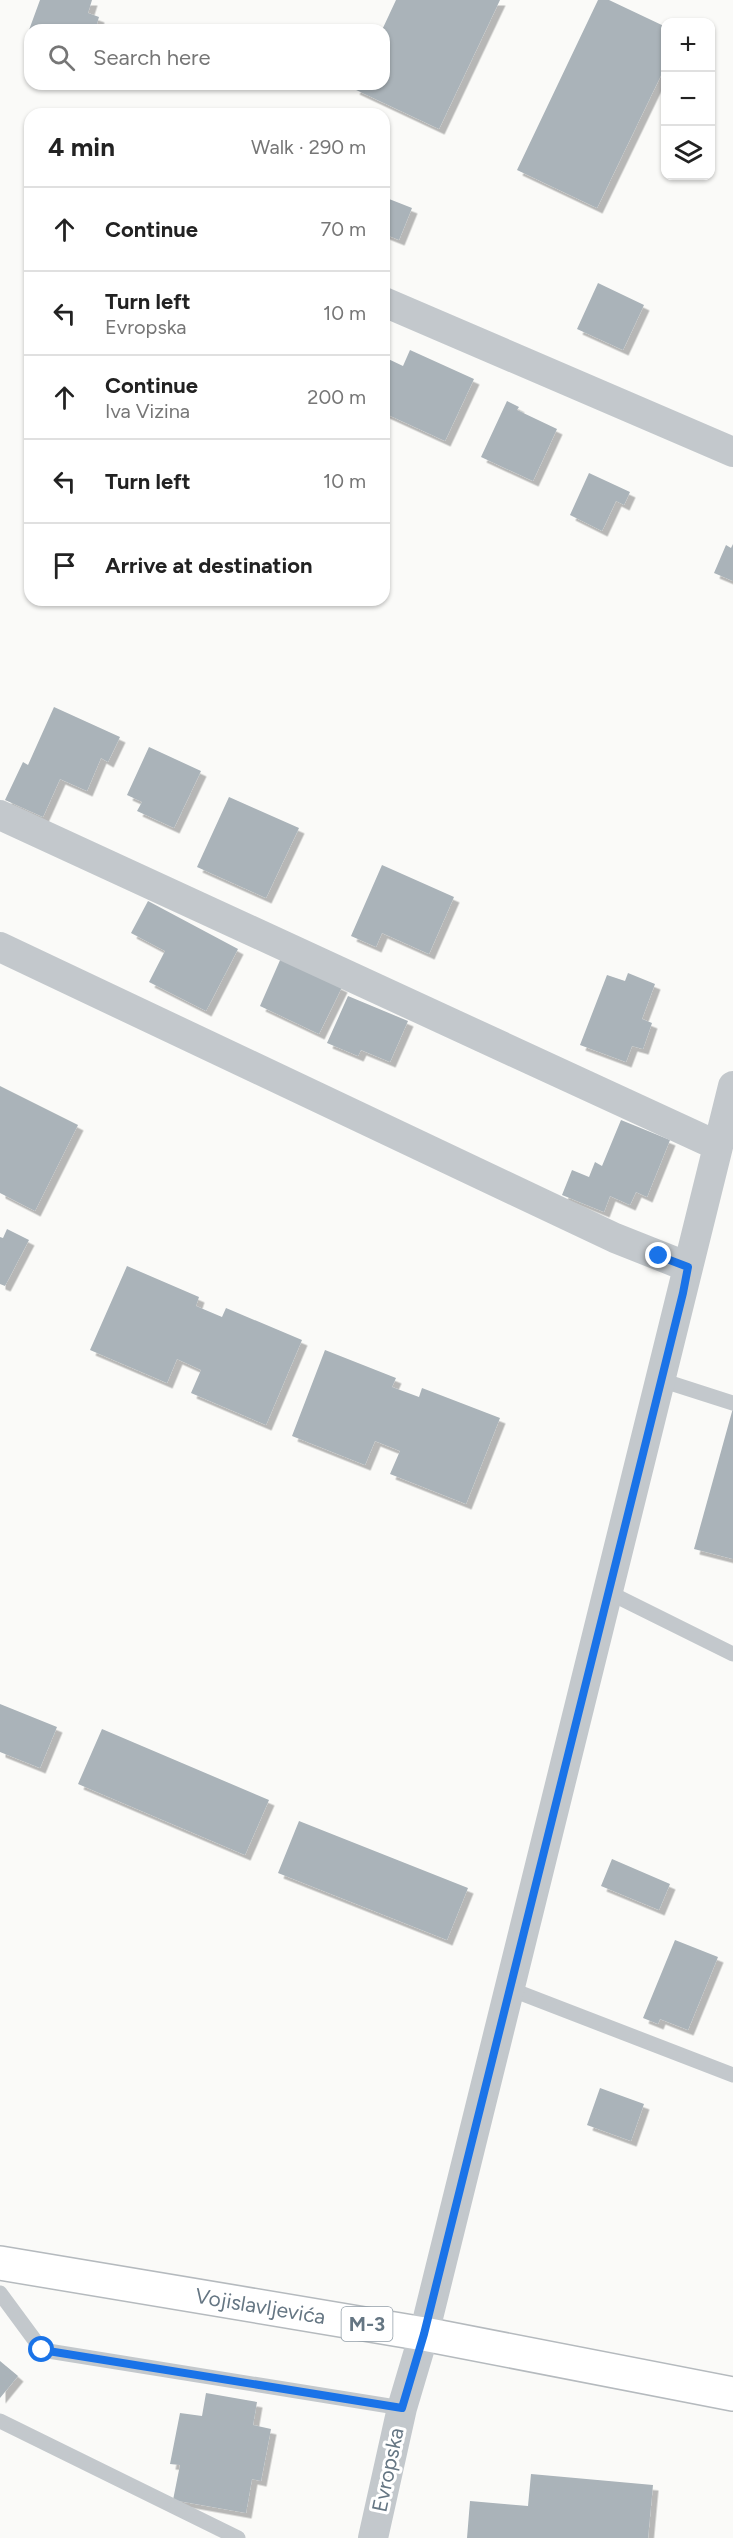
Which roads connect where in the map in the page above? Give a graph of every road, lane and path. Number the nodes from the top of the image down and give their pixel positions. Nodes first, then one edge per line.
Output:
1 (390, 305) edge
2 (733, 452) edge
3 (0, 815) edge
4 (0, 947) edge
5 (733, 1086) edge
6 (718, 1146) junction
7 (688, 1267) junction
8 (661, 1380) junction
9 (733, 1403) edge
10 (608, 1592) junction
11 (733, 1654) edge
12 (510, 1989) junction
13 (733, 2075) edge
14 (0, 2264) edge
15 (0, 2293) edge
16 (424, 2334) junction
17 (733, 2394) edge
18 (402, 2408) junction
19 (0, 2421) edge
20 (238, 2538) edge
21 (373, 2538) edge

1 - 2 street
3 - 6 street
4 - 7 street
5 - 6 street, Evropska
6 - 7 street, Evropska
7 - 8 street, Evropska
8 - 9 lane
8 - 10 street, Evropska
10 - 11 lane
10 - 12 street, Evropska
12 - 13 lane
12 - 16 street, Evropska
14 - 16 main road, Vojislavljevića / M-3
15 - 18 lane
16 - 17 main road, Vojislavljevića / M-3
16 - 18 street, Evropska
18 - 21 street, Evropska
19 - 20 lane

